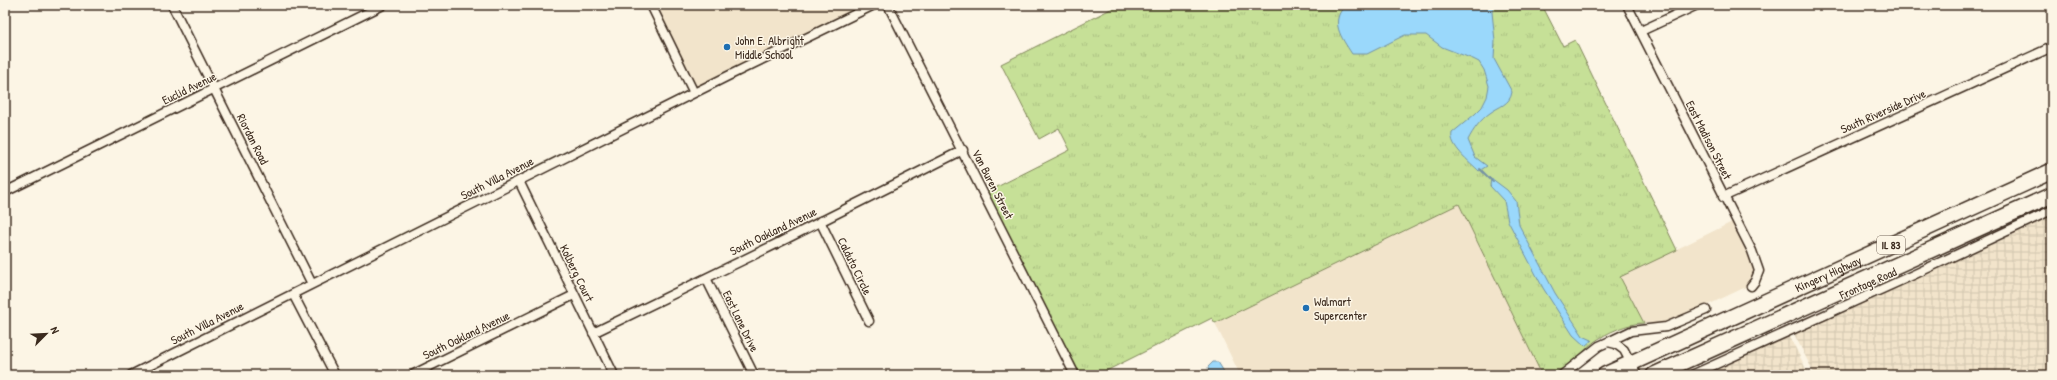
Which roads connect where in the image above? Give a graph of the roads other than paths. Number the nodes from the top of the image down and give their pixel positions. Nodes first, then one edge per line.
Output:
1 (172, 5) edge
2 (383, 5) edge
3 (651, 5) edge
4 (874, 5) edge
5 (888, 5) edge
6 (1627, 5) edge
7 (1697, 5) edge
8 (1641, 31) junction
9 (2052, 47) edge
10 (214, 89) junction
11 (694, 93) junction
12 (963, 150) junction
13 (2052, 171) edge
14 (519, 181) junction
15 (5, 192) edge
16 (2052, 194) edge
17 (1724, 197) junction
18 (2052, 210) edge
19 (820, 221) junction
20 (706, 278) junction
21 (312, 284) junction
22 (1751, 286) dead end
23 (293, 294) junction
24 (574, 295) junction
25 (1706, 310) dead end
26 (869, 321) dead end
27 (593, 333) junction
28 (1608, 342) junction
29 (1634, 369) edge
30 (131, 375) edge
31 (335, 375) edge
32 (412, 375) edge
33 (614, 375) edge
34 (754, 375) edge
35 (1075, 375) edge
36 (1562, 375) edge
37 (1605, 375) edge
38 (1654, 375) edge
39 (1692, 375) edge

1 - 10 street, Riordan Road
2 - 10 street, Euclid Avenue
3 - 11 street
4 - 11 street, South Villa Avenue
5 - 12 street, Van Buren Street
6 - 8 street, East Madison Street
7 - 8 street
8 - 17 street, East Madison Street
9 - 17 street, South Riverside Drive
10 - 15 street, Euclid Avenue
10 - 21 street, Riordan Road
11 - 14 street, South Villa Avenue
12 - 19 street, South Oakland Avenue
12 - 35 street, Van Buren Street
13 - 29 highway, Kingery Highway / IL 83
14 - 21 street, South Villa Avenue
14 - 24 street, Kolberg Court
16 - 38 highway, Kingery Highway / IL 83
17 - 22 street, East Madison Street
18 - 39 street, Frontage Road
19 - 20 street, South Oakland Avenue
19 - 26 street, Calduto Circle
20 - 27 street, South Oakland Avenue
20 - 34 street, East Lane Drive
21 - 23 street, South Villa Avenue
23 - 30 street, South Villa Avenue
23 - 31 street
24 - 27 street, Kolberg Court
24 - 32 street, South Oakland Avenue
25 - 28 street
27 - 33 street, Kolberg Court
28 - 29 street
28 - 36 street
29 - 37 highway, Kingery Highway / IL 83

